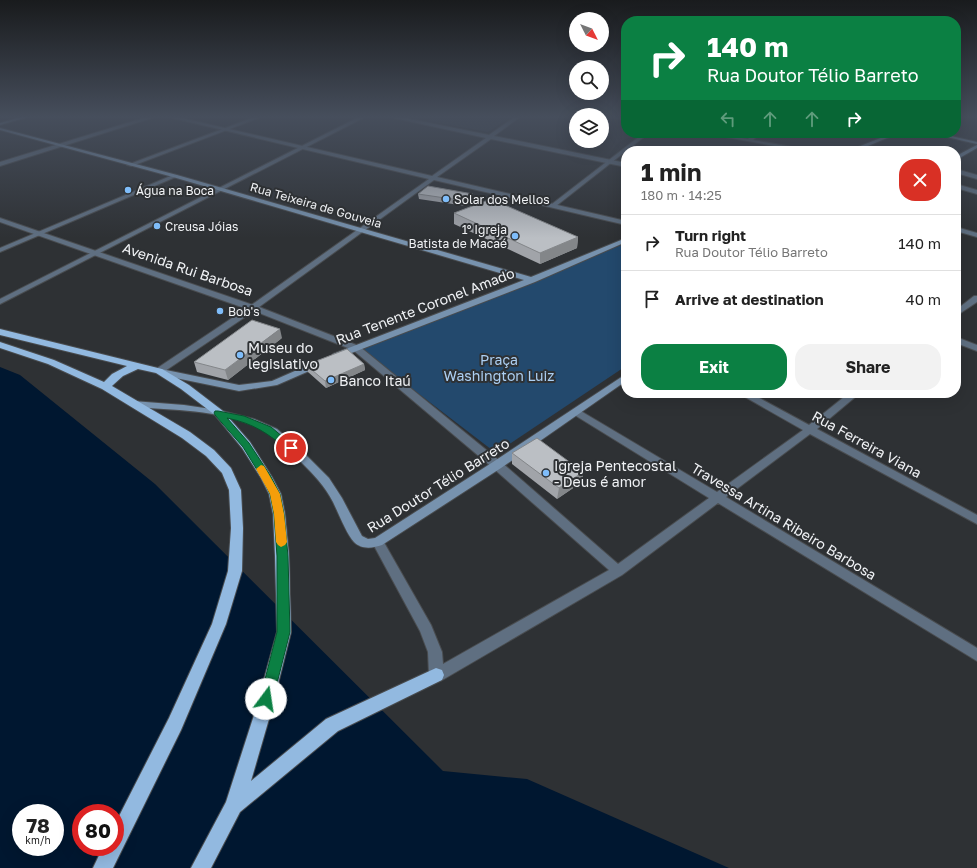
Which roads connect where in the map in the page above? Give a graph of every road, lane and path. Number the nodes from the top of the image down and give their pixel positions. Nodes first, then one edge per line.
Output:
1 (23, 157) edge
2 (102, 157) edge
3 (153, 157) edge
4 (284, 157) edge
5 (336, 157) edge
6 (465, 157) edge
7 (584, 157) edge
8 (617, 157) edge
9 (610, 162) junction
10 (0, 164) edge
11 (621, 164) edge
12 (130, 165) junction
13 (961, 173) edge
14 (175, 176) junction
15 (977, 177) edge
16 (433, 179) junction
17 (961, 187) edge
18 (221, 190) junction
19 (977, 192) edge
20 (554, 205) junction
21 (0, 220) edge
22 (621, 222) edge
23 (363, 230) junction
24 (961, 230) edge
25 (39, 234) junction
26 (977, 235) edge
27 (621, 242) edge
28 (0, 250) edge
29 (97, 254) junction
30 (532, 280) junction
31 (977, 298) edge
32 (0, 302) edge
33 (253, 308) junction
34 (961, 310) edge
35 (0, 332) edge
36 (961, 342) edge
37 (0, 345) edge
38 (356, 348) junction
39 (977, 348) edge
40 (138, 366) junction
41 (160, 372) junction
42 (621, 380) edge
43 (106, 387) junction
44 (752, 398) edge
45 (849, 398) edge
46 (133, 404) junction
47 (576, 412) junction
48 (218, 413) junction
49 (810, 429) junction
50 (496, 465) junction
51 (716, 497) junction
52 (977, 520) edge
53 (378, 542) junction
54 (618, 571) junction
55 (977, 655) edge
56 (429, 679) junction
57 (234, 806) junction
58 (124, 826) edge
59 (109, 856) edge
60 (103, 868) edge
61 (201, 868) edge

1 - 10 street
2 - 12 main road, Rua Teixeira de Gouveia
3 - 12 street
4 - 18 street
5 - 16 street
6 - 16 street
7 - 9 street
8 - 9 street
9 - 11 street
9 - 20 street
12 - 14 main road, Rua Teixeira de Gouveia
13 - 15 street
14 - 18 main road, Rua Teixeira de Gouveia
14 - 25 street
16 - 20 street
16 - 23 street
17 - 19 street
18 - 23 main road, Rua Teixeira de Gouveia
18 - 29 street
20 - 22 street
21 - 25 street, Avenida Rui Barbosa
23 - 30 main road, Rua Teixeira de Gouveia
23 - 33 street
24 - 26 street
25 - 28 street
25 - 29 street, Avenida Rui Barbosa
27 - 30 main road, Rua Tenente Coronel Amado
29 - 32 street
29 - 33 street, Avenida Rui Barbosa
30 - 38 main road, Rua Tenente Coronel Amado
31 - 34 street
33 - 38 street, Avenida Rui Barbosa
33 - 41 street
35 - 40 highway
36 - 39 street
37 - 43 highway
38 - 41 main road, Rua Tenente Coronel Amado
38 - 50 street, Avenida Rui Barbosa
40 - 41 highway
40 - 43 highway
41 - 48 highway
42 - 47 main road, Rua Doutor Télio Barreto
43 - 46 highway
44 - 49 street, Rua Ferreira Viana
45 - 49 street
46 - 48 main road, Rua Doutor Télio Barreto
46 - 58 highway
47 - 50 main road, Rua Doutor Télio Barreto
47 - 51 street, Travessa Artina Ribeiro Barbosa
48 - 53 main road, Rua Doutor Télio Barreto
48 - 57 highway
49 - 51 street
49 - 52 street, Rua Ferreira Viana
50 - 53 main road, Rua Doutor Télio Barreto
50 - 54 street, Avenida Rui Barbosa
51 - 54 street
51 - 55 street, Travessa Artina Ribeiro Barbosa
53 - 56 street
54 - 56 street
56 - 57 highway
57 - 61 highway
59 - 60 highway

